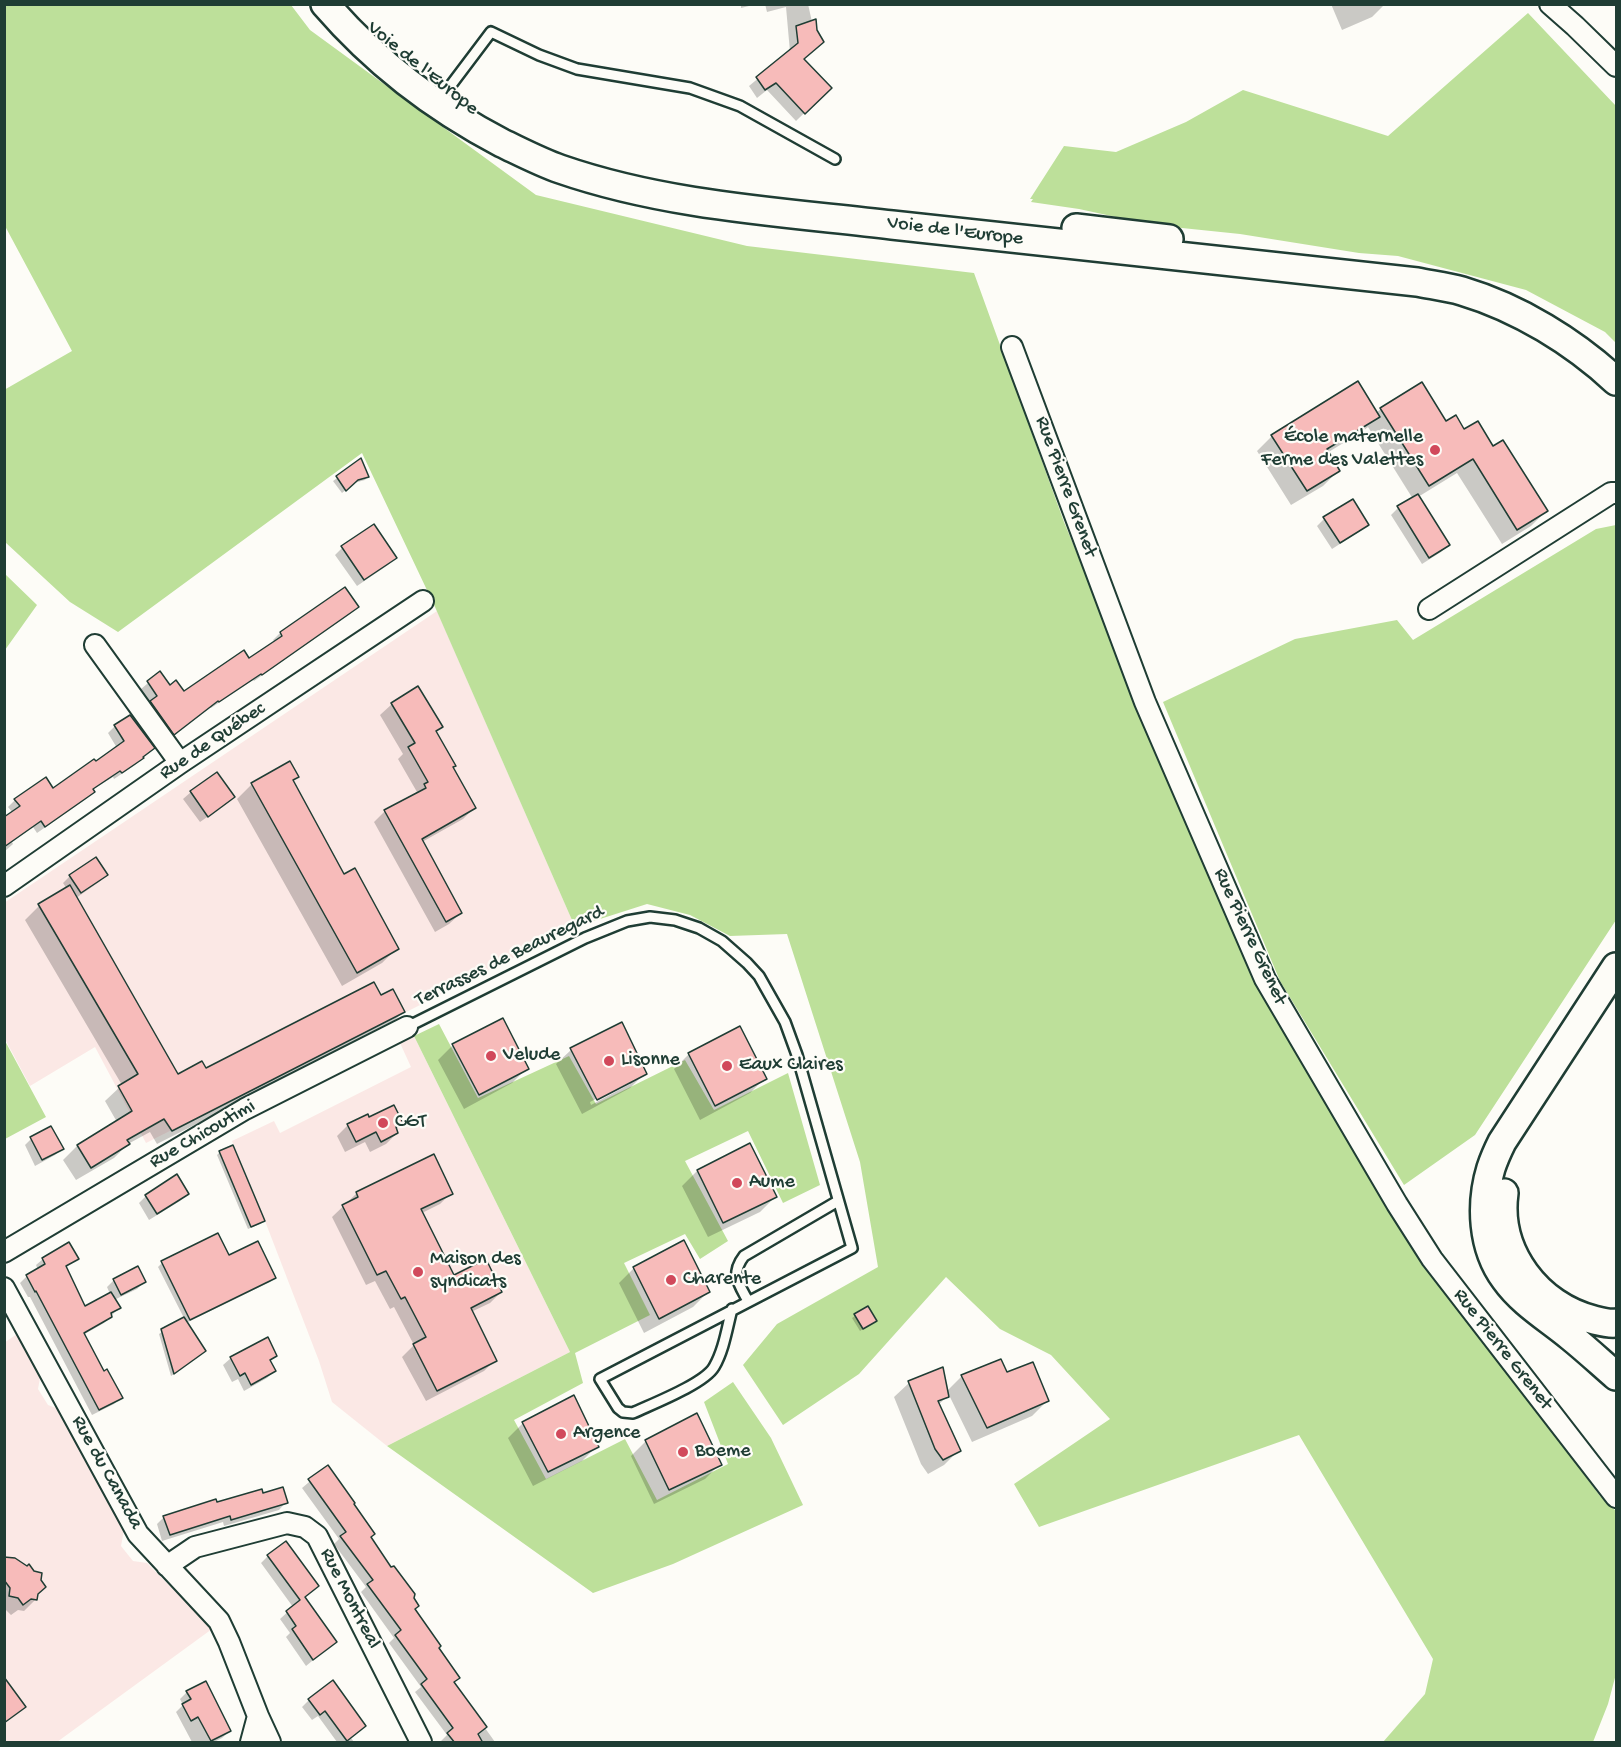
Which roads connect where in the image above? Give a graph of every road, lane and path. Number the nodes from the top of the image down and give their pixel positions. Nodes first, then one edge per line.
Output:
1 (325, 4) edge
2 (346, 4) edge
3 (1550, 4) edge
4 (1617, 66) edge
5 (441, 99) junction
6 (835, 159) dead end
7 (1012, 347) dead end
8 (1617, 362) edge
9 (1617, 381) edge
10 (1617, 493) edge
11 (423, 601) dead end
12 (1429, 609) dead end
13 (96, 645) dead end
14 (180, 763) junction
15 (4, 886) edge
16 (1617, 967) edge
17 (1617, 997) edge
18 (407, 1027) joint
19 (838, 1201) junction
20 (4, 1252) edge
21 (4, 1288) edge
22 (748, 1301) junction
23 (732, 1309) junction
24 (1617, 1323) edge
25 (1617, 1376) edge
26 (1617, 1497) edge
27 (167, 1566) junction
28 (258, 1716) junction
29 (250, 1743) edge
30 (270, 1743) edge
31 (421, 1743) edge

1 - 5 main road, Voie de l'Europe
2 - 5 main road, Voie de l'Europe
3 - 4 street
5 - 6 lane
5 - 8 main road, Voie de l'Europe
5 - 9 main road, Voie de l'Europe
7 - 26 street, Rue Pierre Grenet
10 - 12 street
11 - 14 street, Rue de Québec
13 - 14 street
14 - 15 street, Rue de Québec
16 - 25 main road
17 - 24 main road
18 - 19 lane, Terrasses de Beauregard
18 - 20 street, Rue Chicoutimi
19 - 22 lane
19 - 22 lane, Terrasses de Beauregard
21 - 27 street, Rue du Canada
22 - 23 lane, Terrasses de Beauregard
23 - 23 lane, Terrasses de Beauregard
27 - 28 street, Rue du Canada
27 - 31 street, Rue Montreal
28 - 29 street
28 - 30 street, Rue du Canada

